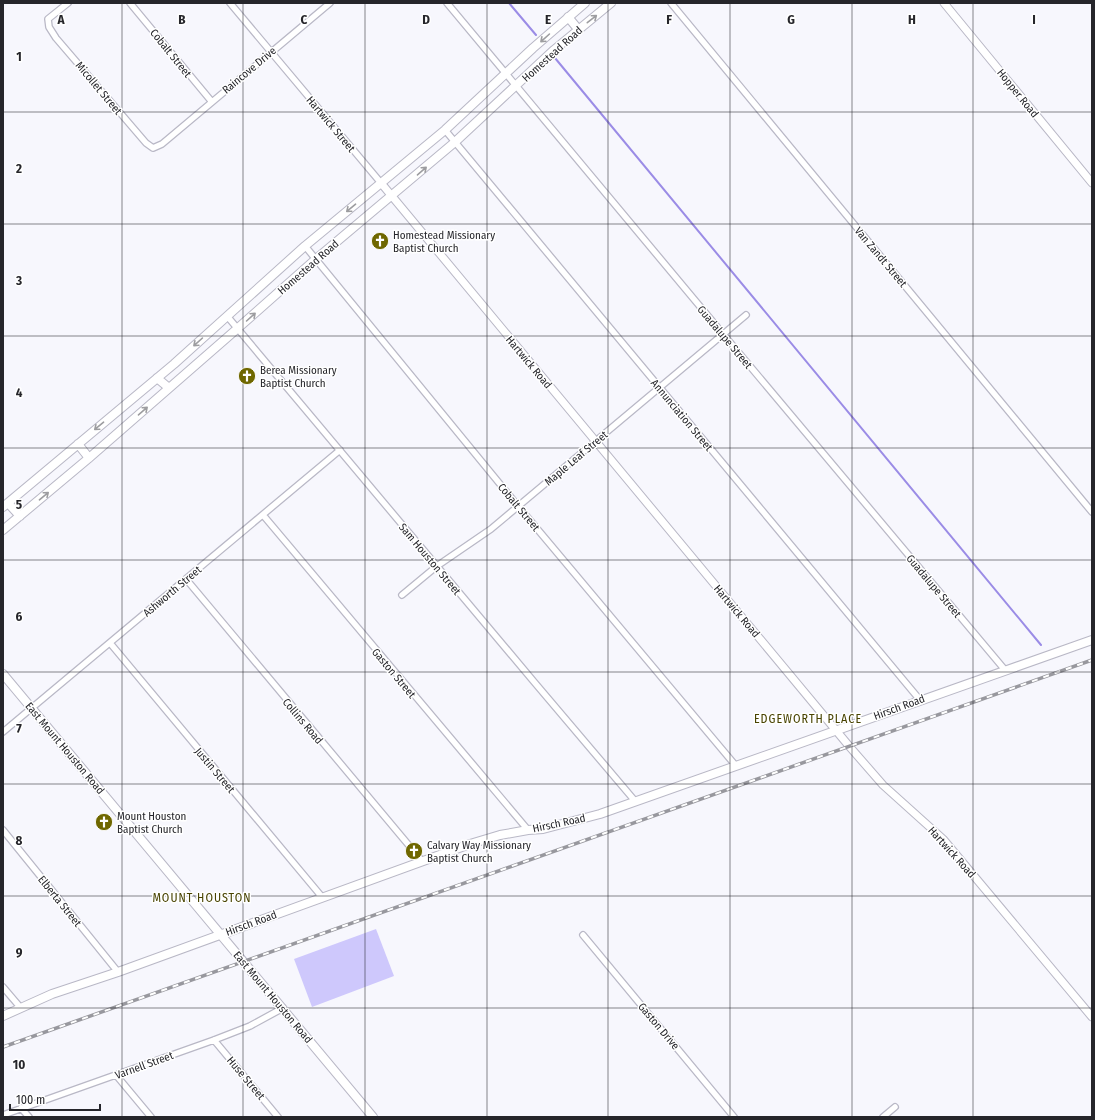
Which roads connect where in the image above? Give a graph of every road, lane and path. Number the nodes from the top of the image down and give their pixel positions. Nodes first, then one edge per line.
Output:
1 (68, 3) edge
2 (130, 3) edge
3 (230, 3) edge
4 (330, 3) edge
5 (448, 3) edge
6 (585, 3) edge
7 (611, 3) edge
8 (671, 3) edge
9 (944, 3) edge
10 (568, 17) junction
11 (578, 29) junction
12 (271, 52) junction
13 (506, 73) junction
14 (516, 86) junction
15 (212, 102) junction
16 (445, 130) junction
17 (169, 138) joint
18 (455, 142) junction
19 (381, 183) junction
20 (1092, 183) edge
21 (392, 196) junction
22 (305, 246) junction
23 (316, 259) junction
24 (746, 314) dead end
25 (227, 316) junction
26 (238, 328) junction
27 (723, 334) junction
28 (157, 378) junction
29 (660, 387) junction
30 (170, 388) junction
31 (595, 442) junction
32 (78, 444) junction
33 (340, 450) junction
34 (90, 458) junction
35 (6, 505) edge
36 (518, 506) junction
37 (1092, 512) edge
38 (263, 515) junction
39 (20, 516) junction
40 (3, 530) edge
41 (437, 566) junction
42 (186, 579) junction
43 (402, 595) dead end
44 (1092, 640) edge
45 (110, 642) junction
46 (1005, 670) junction
47 (3, 674) edge
48 (920, 700) junction
49 (32, 708) junction
50 (835, 730) junction
51 (3, 732) edge
52 (736, 766) junction
53 (635, 801) junction
54 (3, 830) edge
55 (528, 830) junction
56 (422, 861) junction
57 (322, 897) junction
58 (220, 934) junction
59 (584, 935) dead end
60 (118, 972) junction
61 (3, 987) edge
62 (20, 1007) junction
63 (282, 1008) junction
64 (3, 1016) edge
65 (1092, 1017) edge
66 (214, 1040) junction
67 (116, 1075) junction
68 (895, 1107) dead end
69 (21, 1108) junction
70 (3, 1115) edge
71 (28, 1117) edge
72 (151, 1117) edge
73 (278, 1117) edge
74 (373, 1117) edge
75 (734, 1117) edge
76 (883, 1117) edge

1 - 17 street, Micollet Street
2 - 15 street, Cobalt Street
3 - 12 street
4 - 12 street, Raincove Drive
5 - 13 street, Guadalupe Street
6 - 10 main road, Homestead Road
11 -> 7 main road, Homestead Road
8 - 37 street, Van Zandt Street
9 - 20 street, Hopper Road
10 - 11 main road
10 -> 13 main road, Homestead Road
11 - 14 main road, Homestead Road
12 - 15 street, Raincove Drive
12 - 19 street, Hartwick Street
13 - 14 street, Guadalupe Street
13 - 16 main road, Homestead Road
14 - 18 main road, Homestead Road
14 - 27 street, Guadalupe Street
15 - 17 street, Raincove Drive
16 - 18 street, Annunciation Street
16 - 19 main road, Homestead Road
21 -> 18 main road, Homestead Road
18 - 29 street, Annunciation Street
19 - 21 street, Hartwick Street
19 -> 22 main road, Homestead Road
21 - 23 main road, Homestead Road
21 - 31 street, Hartwick Road
22 - 23 street, Cobalt Street
22 - 25 main road, Homestead Road
26 -> 23 main road, Homestead Road
23 - 36 street, Cobalt Street
24 - 27 street, Maple Leaf Street
25 - 26 street, Sam Houston Street
25 -> 28 main road, Homestead Road
26 - 30 main road, Homestead Road
26 - 33 street, Sam Houston Street
27 - 29 street, Maple Leaf Street
27 - 46 street, Guadalupe Street
28 - 30 main road
28 -> 32 main road, Homestead Road
29 - 31 street, Maple Leaf Street
29 - 48 street, Annunciation Street
34 -> 30 main road, Homestead Road
31 - 36 street, Maple Leaf Street
31 - 50 street, Hartwick Road
32 - 34 main road
32 - 35 main road, Homestead Road
33 - 38 street, Ashworth Street
33 - 41 street, Sam Houston Street
39 -> 34 main road, Homestead Road
35 - 39 main road
36 - 41 street, Maple Leaf Street
36 - 52 street, Cobalt Street
38 - 42 street, Ashworth Street
38 - 55 street, Gaston Street
39 - 40 main road, Homestead Road
41 - 43 street, Maple Leaf Street
41 - 53 street, Sam Houston Street
42 - 45 street, Ashworth Street
42 - 56 street, Collins Road
44 - 46 main road, Hirsch Road
45 - 49 street, Ashworth Street
45 - 57 street, Justin Street
46 - 48 main road, Hirsch Road
47 - 49 main road, East Mount Houston Road
48 - 50 main road, Hirsch Road
49 - 51 street, Ashworth Street
49 - 58 main road, East Mount Houston Road
50 - 52 main road, Hirsch Road
50 - 65 street, Hartwick Road
52 - 53 main road, Hirsch Road
53 - 55 main road, Hirsch Road
54 - 60 street, Elberta Street
55 - 56 main road, Hirsch Road
56 - 57 main road, Hirsch Road
57 - 58 main road, Hirsch Road
58 - 60 main road, Hirsch Road
58 - 63 main road, East Mount Houston Road
59 - 75 street, Gaston Drive
60 - 62 main road, Hirsch Road
61 - 62 street
62 - 64 main road, Hirsch Road
63 - 66 street, Varnell Street
63 - 74 main road, East Mount Houston Road
66 - 67 street, Varnell Street
66 - 73 street, Huse Street
67 - 69 street, Varnell Street
67 - 72 street
68 - 76 street
69 - 70 street, Varnell Street
69 - 71 street

